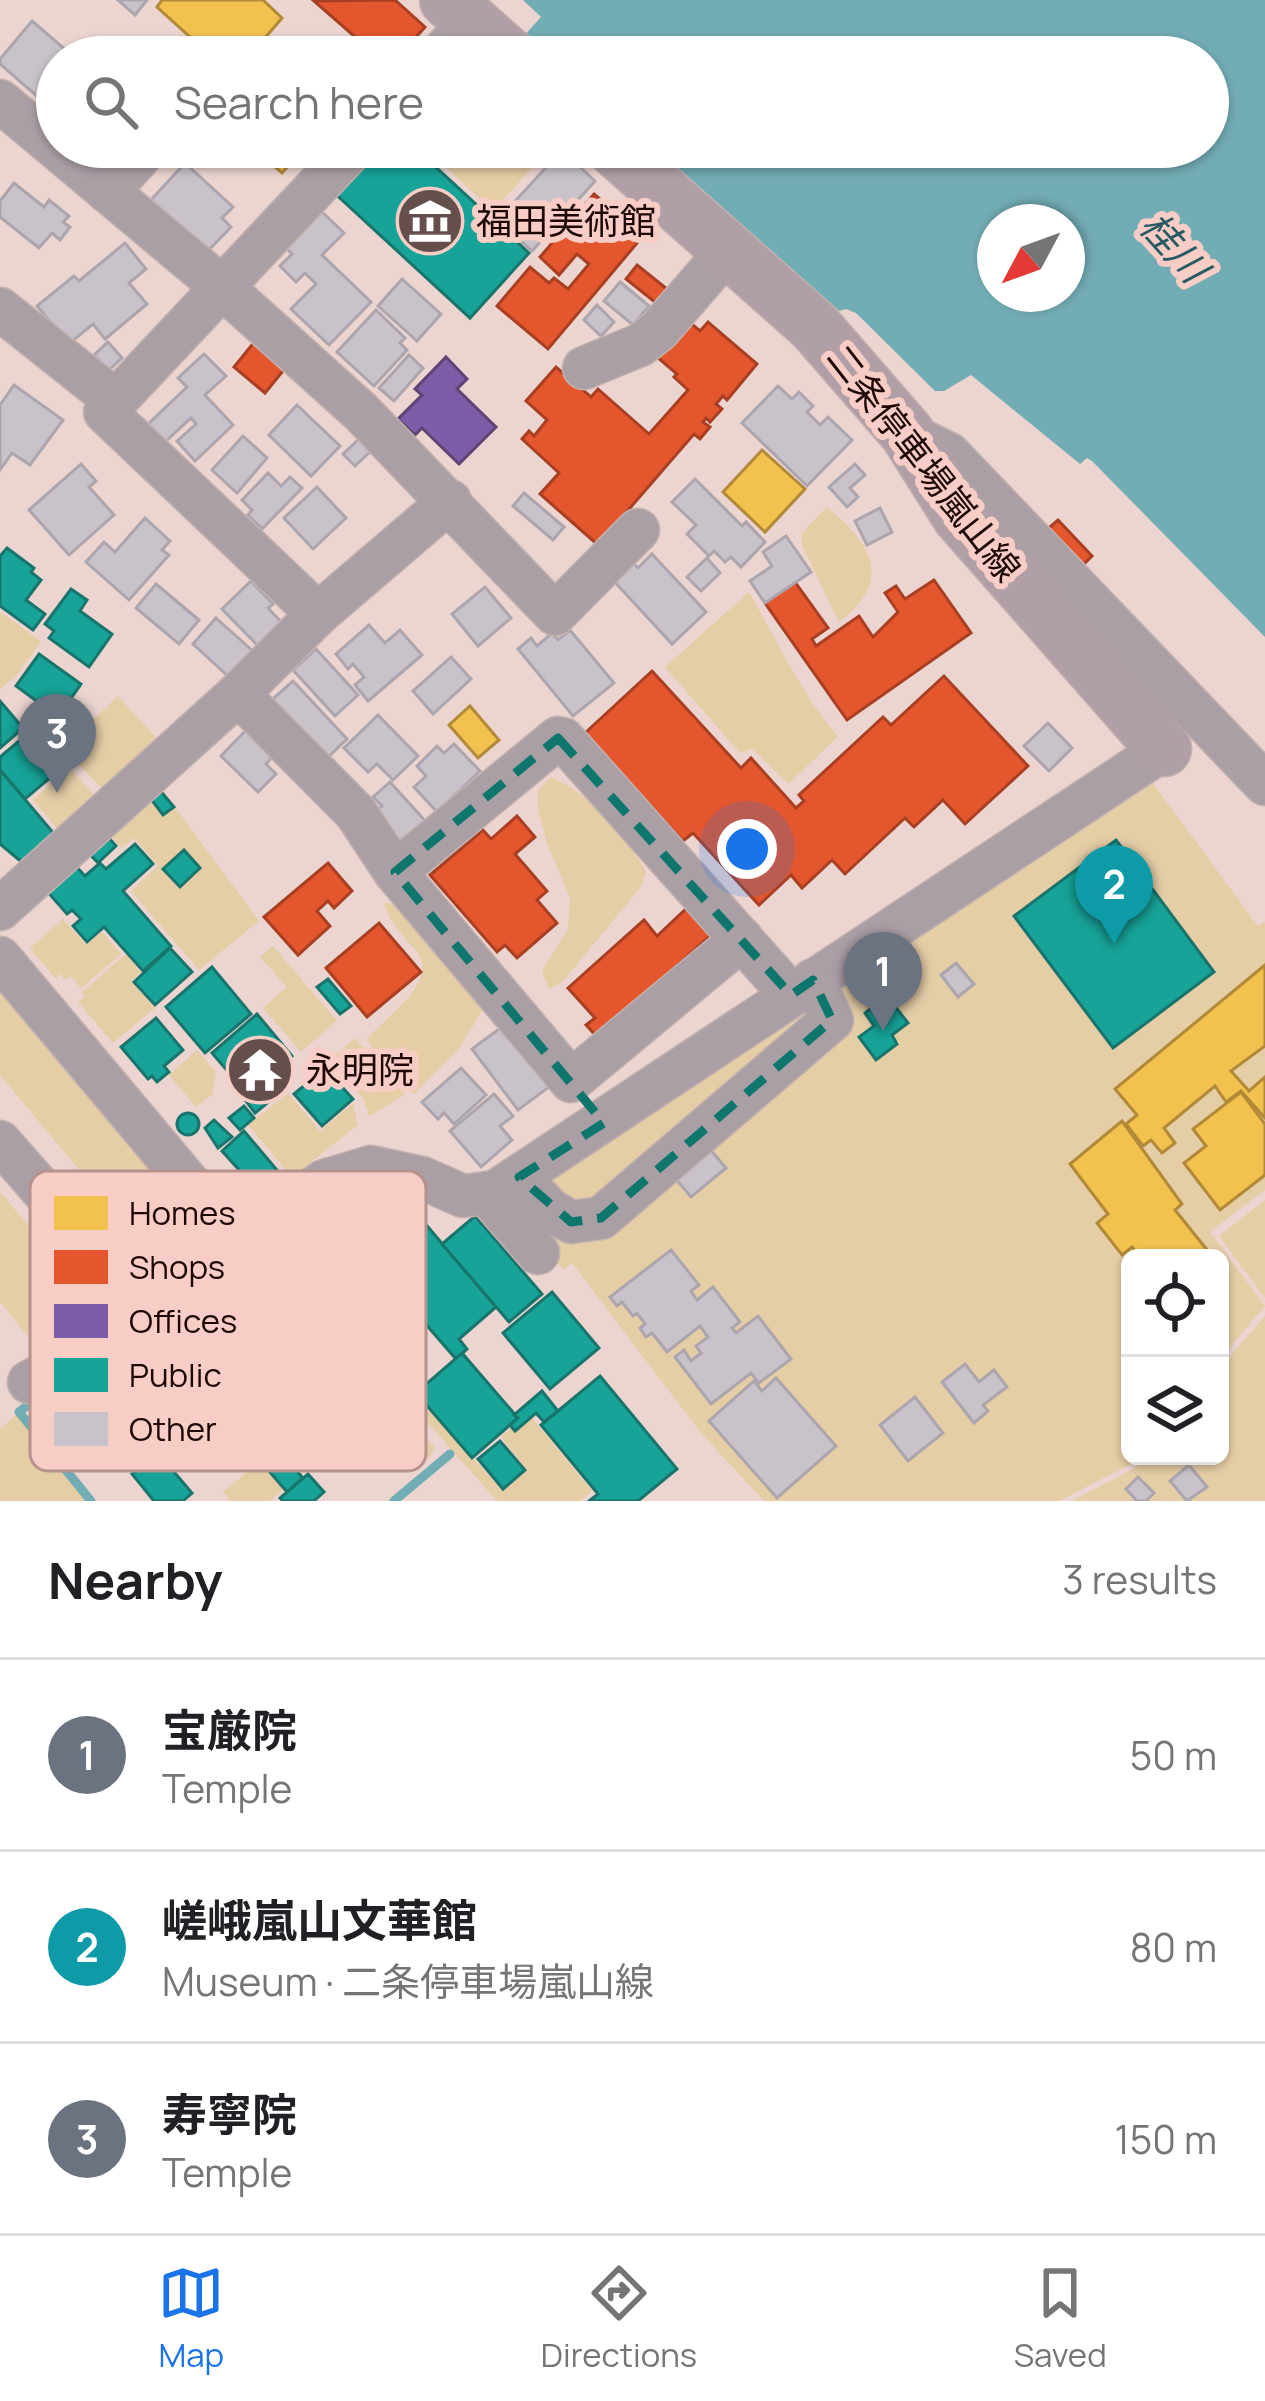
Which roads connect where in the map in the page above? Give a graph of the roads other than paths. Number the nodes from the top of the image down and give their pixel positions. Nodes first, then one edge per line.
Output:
1 (0, 101) edge
2 (36, 132) edge
3 (79, 168) edge
4 (129, 168) edge
5 (335, 168) edge
6 (636, 168) edge
7 (107, 192) junction
8 (728, 250) junction
9 (223, 288) junction
10 (0, 309) edge
11 (584, 368) dead end
12 (116, 401) junction
13 (907, 434) junction
14 (450, 501) junction
15 (638, 530) dead end
16 (318, 614) junction
17 (238, 694) junction
18 (1164, 748) joint
19 (1265, 784) edge
20 (395, 872) junction
21 (0, 909) edge
22 (742, 939) junction
23 (0, 958) edge
24 (802, 987) junction
25 (571, 1081) junction
26 (603, 1123) junction
27 (2, 1148) edge
28 (178, 1171) edge
29 (357, 1171) edge
30 (389, 1171) edge
31 (30, 1179) edge
32 (426, 1180) edge
33 (502, 1185) junction
34 (538, 1253) dead end

1 - 2 street
3 - 7 street
4 - 7 street
5 - 9 street
6 - 8 main road, 二条停車場嵐山線
7 - 9 street
8 - 11 street
8 - 13 main road, 二条停車場嵐山線
9 - 12 street
9 - 14 street
10 - 12 street
12 - 16 street
13 - 18 main road, 二条停車場嵐山線
13 - 19 street
14 - 15 street
14 - 16 street
16 - 17 street
17 - 20 street
17 - 21 street
18 - 24 street
20 - 22 street
20 - 25 street
22 - 24 street
22 - 25 street
23 - 28 street
24 - 26 street
24 - 33 street
25 - 26 street
26 - 33 street
27 - 31 street
29 - 30 street
32 - 33 street
33 - 34 street

